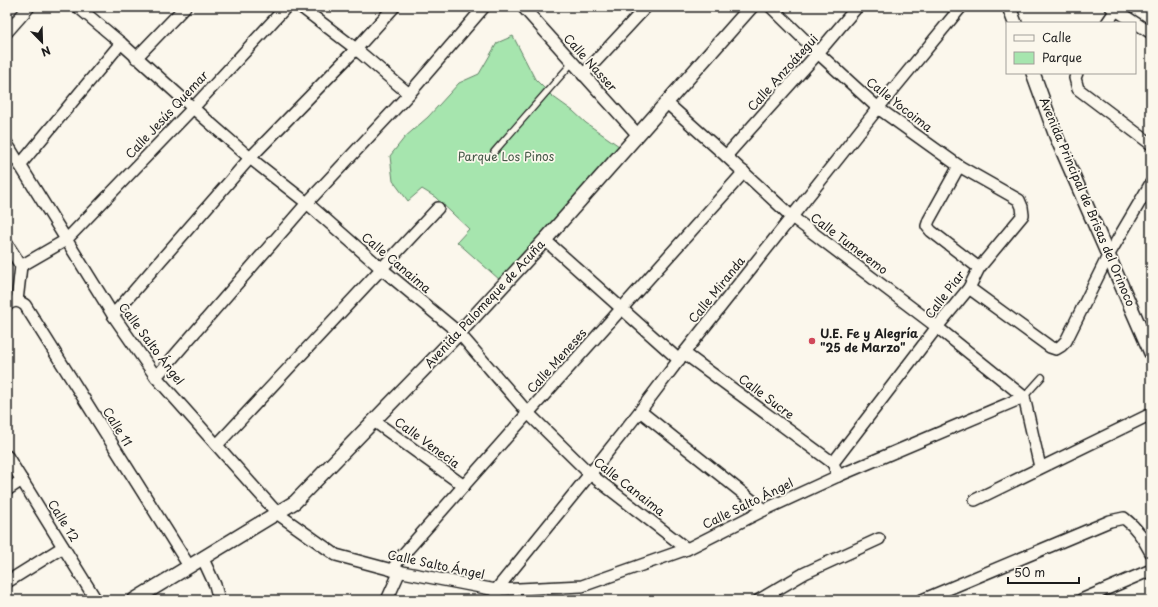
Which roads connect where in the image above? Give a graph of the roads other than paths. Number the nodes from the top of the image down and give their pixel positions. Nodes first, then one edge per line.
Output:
1 (29, 7) edge
2 (185, 7) edge
3 (286, 7) edge
4 (301, 7) edge
5 (394, 7) edge
6 (484, 7) edge
7 (524, 7) edge
8 (646, 7) edge
9 (751, 7) edge
10 (771, 7) edge
11 (857, 7) edge
12 (961, 7) edge
13 (1009, 7) edge
14 (1115, 8) edge
15 (86, 9) edge
16 (1015, 22) edge
17 (1108, 22) edge
18 (1135, 22) edge
19 (1136, 23) edge
20 (7, 32) edge
21 (1151, 33) edge
22 (121, 43) junction
23 (356, 49) junction
24 (818, 53) junction
25 (136, 58) junction
26 (572, 63) junction
27 (1033, 74) edge
28 (1076, 74) edge
29 (583, 75) junction
30 (409, 94) junction
31 (666, 103) junction
32 (193, 108) junction
33 (878, 108) junction
34 (638, 136) junction
35 (7, 144) edge
36 (1151, 144) edge
37 (494, 152) dead end
38 (726, 156) junction
39 (250, 158) junction
40 (20, 165) junction
41 (959, 166) junction
42 (744, 172) junction
43 (1151, 183) edge
44 (307, 203) junction
45 (1022, 207) joint
46 (438, 208) dead end
47 (792, 217) junction
48 (66, 240) junction
49 (545, 240) junction
50 (7, 244) edge
51 (1108, 256) junction
52 (21, 266) junction
53 (979, 268) junction
54 (382, 270) junction
55 (969, 288) junction
56 (15, 302) edge
57 (621, 309) junction
58 (112, 316) junction
59 (937, 327) junction
60 (459, 333) junction
61 (1151, 352) edge
62 (681, 356) junction
63 (156, 377) junction
64 (1042, 377) dead end
65 (1024, 397) junction
66 (640, 412) junction
67 (528, 413) junction
68 (1151, 414) edge
69 (374, 421) junction
70 (217, 445) junction
71 (7, 456) edge
72 (833, 463) junction
73 (1040, 467) junction
74 (590, 474) junction
75 (838, 476) junction
76 (22, 480) junction
77 (464, 486) junction
78 (7, 490) edge
79 (975, 500) dead end
80 (764, 510) junction
81 (278, 514) junction
82 (879, 539) dead end
83 (63, 547) junction
84 (687, 549) junction
85 (1151, 553) edge
86 (203, 559) junction
87 (189, 566) junction
88 (396, 570) junction
89 (1151, 570) edge
90 (7, 582) edge
91 (496, 595) edge
92 (96, 600) edge
93 (134, 600) edge
94 (219, 600) edge
95 (387, 600) edge
96 (759, 600) edge
97 (922, 600) edge
98 (1081, 600) edge

1 - 20 street
2 - 25 street
3 - 32 street, Calle Jesús Quemar
4 - 23 street
5 - 23 street
6 - 30 street
7 - 26 street, Calle Nasser
8 - 29 street
9 - 31 street, Avenida Palomeque de Acuña
10 - 24 street, Calle Yocoima
11 - 24 street, Calle Anzoátegui
12 - 33 street, Calle Miranda
13 - 16 street
14 - 17 street
14 - 18 street
15 - 22 street, Calle Canaima
19 - 21 street
22 - 25 street, Calle Canaima
22 - 40 street
23 - 30 street
23 - 39 street
24 - 33 street, Calle Yocoima
24 - 38 street, Calle Anzoátegui
25 - 32 street, Calle Canaima
26 - 29 street, Calle Nasser
26 - 37 lane
27 - 51 street, Avenida Principal de Brisas del Orinoco
28 - 36 street
29 - 34 street, Calle Nasser
30 - 44 street
31 - 34 street, Avenida Palomeque de Acuña
31 - 38 street, Calle Tumeremo
32 - 39 street, Calle Canaima
32 - 48 street, Calle Jesús Quemar
33 - 41 street, Calle Yocoima
33 - 47 street, Calle Miranda
34 - 49 street, Avenida Palomeque de Acuña
35 - 40 street, Calle Salto Ángel
38 - 42 street, Calle Tumeremo
39 - 44 street, Calle Canaima
39 - 58 street
40 - 48 street, Calle Salto Ángel
41 - 45 street, Calle Yocoima
41 - 53 street
42 - 47 street, Calle Tumeremo
42 - 57 street, Calle Meneses
43 - 51 street
44 - 54 street, Calle Canaima
44 - 63 street
45 - 53 street, Calle Piar
46 - 54 street
47 - 59 street, Calle Tumeremo
47 - 62 street, Calle Miranda
48 - 52 street, Calle Jesús Quemar
48 - 58 street, Calle Salto Ángel
49 - 57 street, Calle Sucre
49 - 60 street, Avenida Palomeque de Acuña
50 - 52 street
51 - 55 street
51 - 61 street, Avenida Principal de Brisas del Orinoco
52 - 56 street
53 - 55 street, Calle Piar
54 - 60 street, Calle Canaima
54 - 70 street
55 - 59 street, Calle Piar
56 - 87 street, Calle 11
57 - 62 street, Calle Sucre
57 - 67 street, Calle Meneses
58 - 63 street, Calle Salto Ángel
59 - 65 street, Calle Tumeremo
59 - 72 street, Calle Piar
60 - 67 street, Calle Canaima
60 - 69 street, Avenida Palomeque de Acuña
62 - 66 street, Calle Miranda
62 - 72 street, Calle Sucre
63 - 70 street, Calle Salto Ángel
64 - 65 lane
65 - 73 street
65 - 75 street, Calle Salto Ángel
66 - 74 street, Calle Miranda
66 - 80 street
67 - 74 street, Calle Canaima
67 - 77 street, Calle Meneses
68 - 73 street
69 - 77 street, Calle Venecia
69 - 81 street, Avenida Palomeque de Acuña
70 - 81 street, Calle Salto Ángel
71 - 76 street, Calle 12
72 - 75 street
73 - 79 street
74 - 84 street, Calle Canaima
74 - 91 street, Calle Miranda
75 - 80 street, Calle Salto Ángel
76 - 78 street
76 - 83 street, Calle 12
77 - 88 street, Calle Meneses
80 - 84 street, Calle Salto Ángel
81 - 86 street, Avenida Palomeque de Acuña
81 - 88 street, Calle Salto Ángel
82 - 96 street
83 - 90 street
83 - 92 street, Calle 12
84 - 91 street, Calle Salto Ángel
85 - 97 street
86 - 87 street, Avenida Palomeque de Acuña
86 - 94 street
87 - 93 street, Avenida Palomeque de Acuña
88 - 91 street, Calle Salto Ángel
88 - 95 street, Calle Meneses
89 - 98 street

